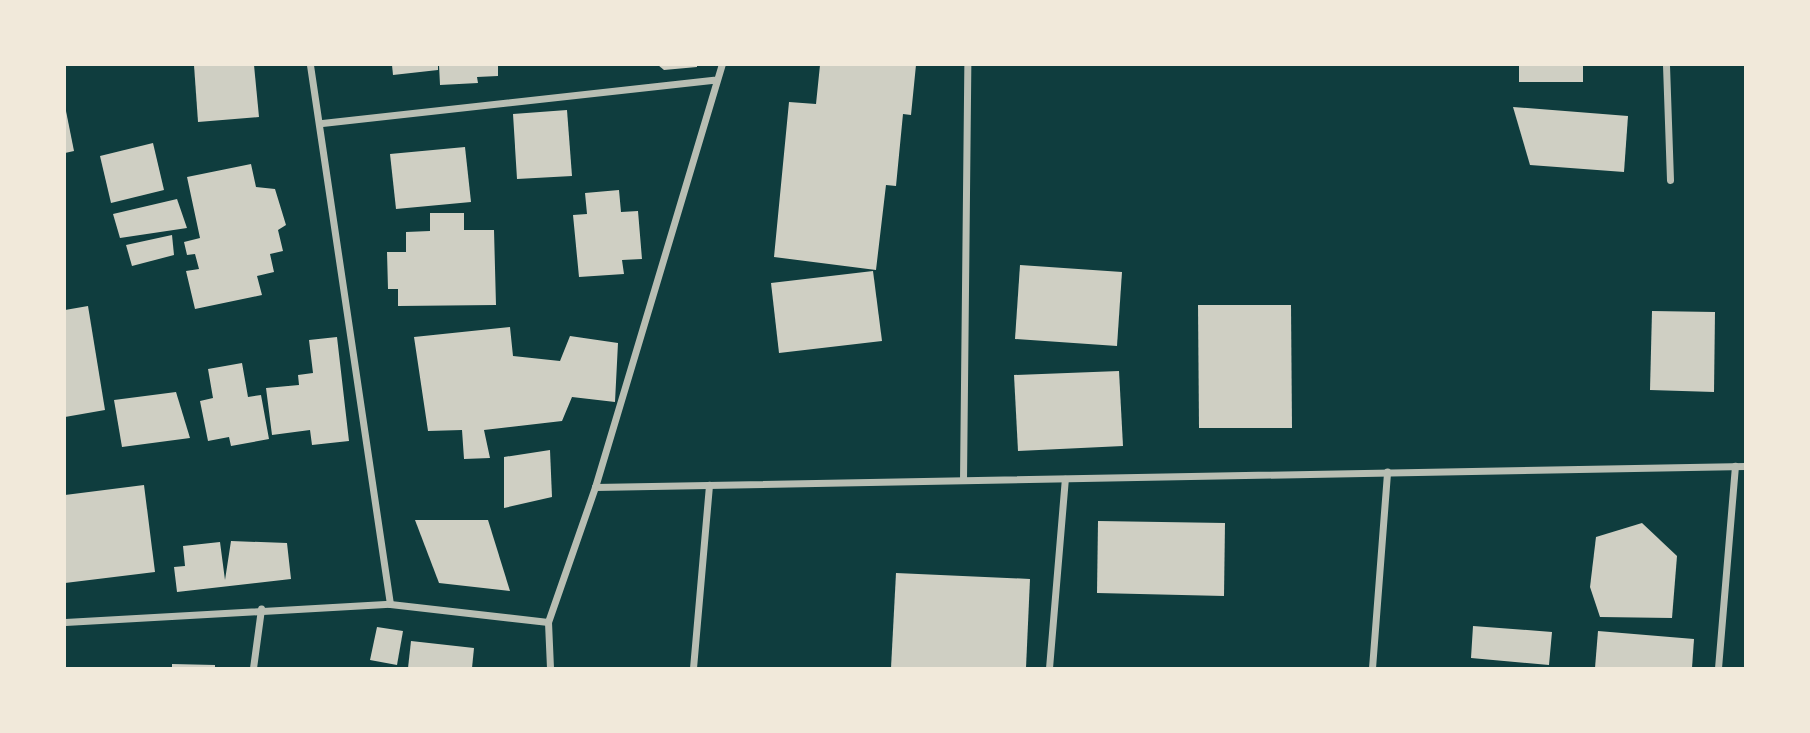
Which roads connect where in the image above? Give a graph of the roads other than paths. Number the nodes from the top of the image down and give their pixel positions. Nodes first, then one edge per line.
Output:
1 (310, 65) edge
2 (722, 65) edge
3 (967, 65) edge
4 (1666, 65) edge
5 (714, 80) junction
6 (322, 123) junction
7 (1670, 180) dead end
8 (1735, 466) junction
9 (1745, 466) edge
10 (1387, 472) junction
11 (1065, 479) junction
12 (963, 480) junction
13 (709, 485) junction
14 (595, 487) junction
15 (390, 604) junction
16 (261, 610) junction
17 (65, 622) edge
18 (548, 622) junction
19 (253, 668) edge
20 (550, 668) edge
21 (693, 668) edge
22 (1049, 668) edge
23 (1372, 668) edge
24 (1718, 668) edge

1 - 6 street
2 - 5 street
3 - 12 street
4 - 7 street
5 - 6 street
5 - 14 street
6 - 15 street
8 - 9 street
8 - 10 street
8 - 24 street
10 - 11 street
10 - 23 street
11 - 12 street
11 - 22 street
12 - 13 street
13 - 14 street
13 - 21 street
14 - 18 street
15 - 16 street
15 - 18 street
16 - 17 street
16 - 19 street
18 - 20 street

